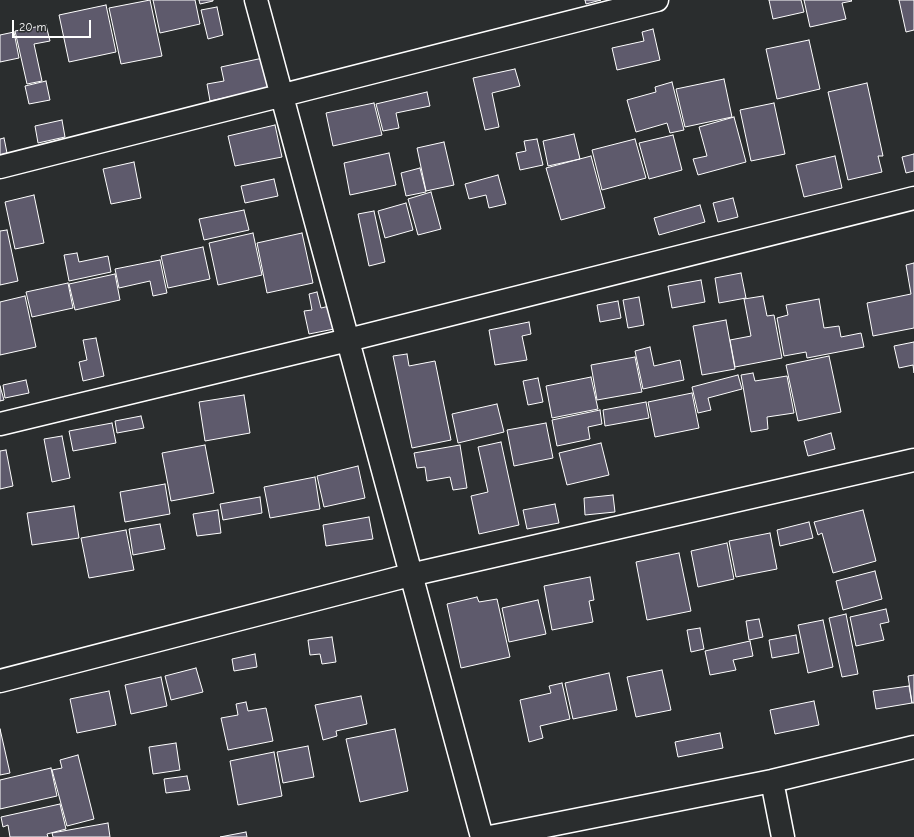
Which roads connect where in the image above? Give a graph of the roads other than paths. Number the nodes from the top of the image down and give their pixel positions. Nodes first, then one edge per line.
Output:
1 (256, 0) edge
2 (657, 0) edge
3 (281, 95) junction
4 (0, 167) edge
5 (914, 198) edge
6 (348, 340) junction
7 (0, 424) edge
8 (914, 460) edge
9 (410, 575) junction
10 (0, 681) edge
11 (914, 747) edge
12 (772, 781) junction
13 (482, 837) edge
14 (490, 837) edge
15 (783, 837) edge

1 - 3 street
2 - 3 street
3 - 4 street
3 - 6 street
5 - 6 street
6 - 7 street
6 - 9 street
8 - 9 street
9 - 10 street
9 - 13 street
11 - 12 street
12 - 14 street
12 - 15 street

